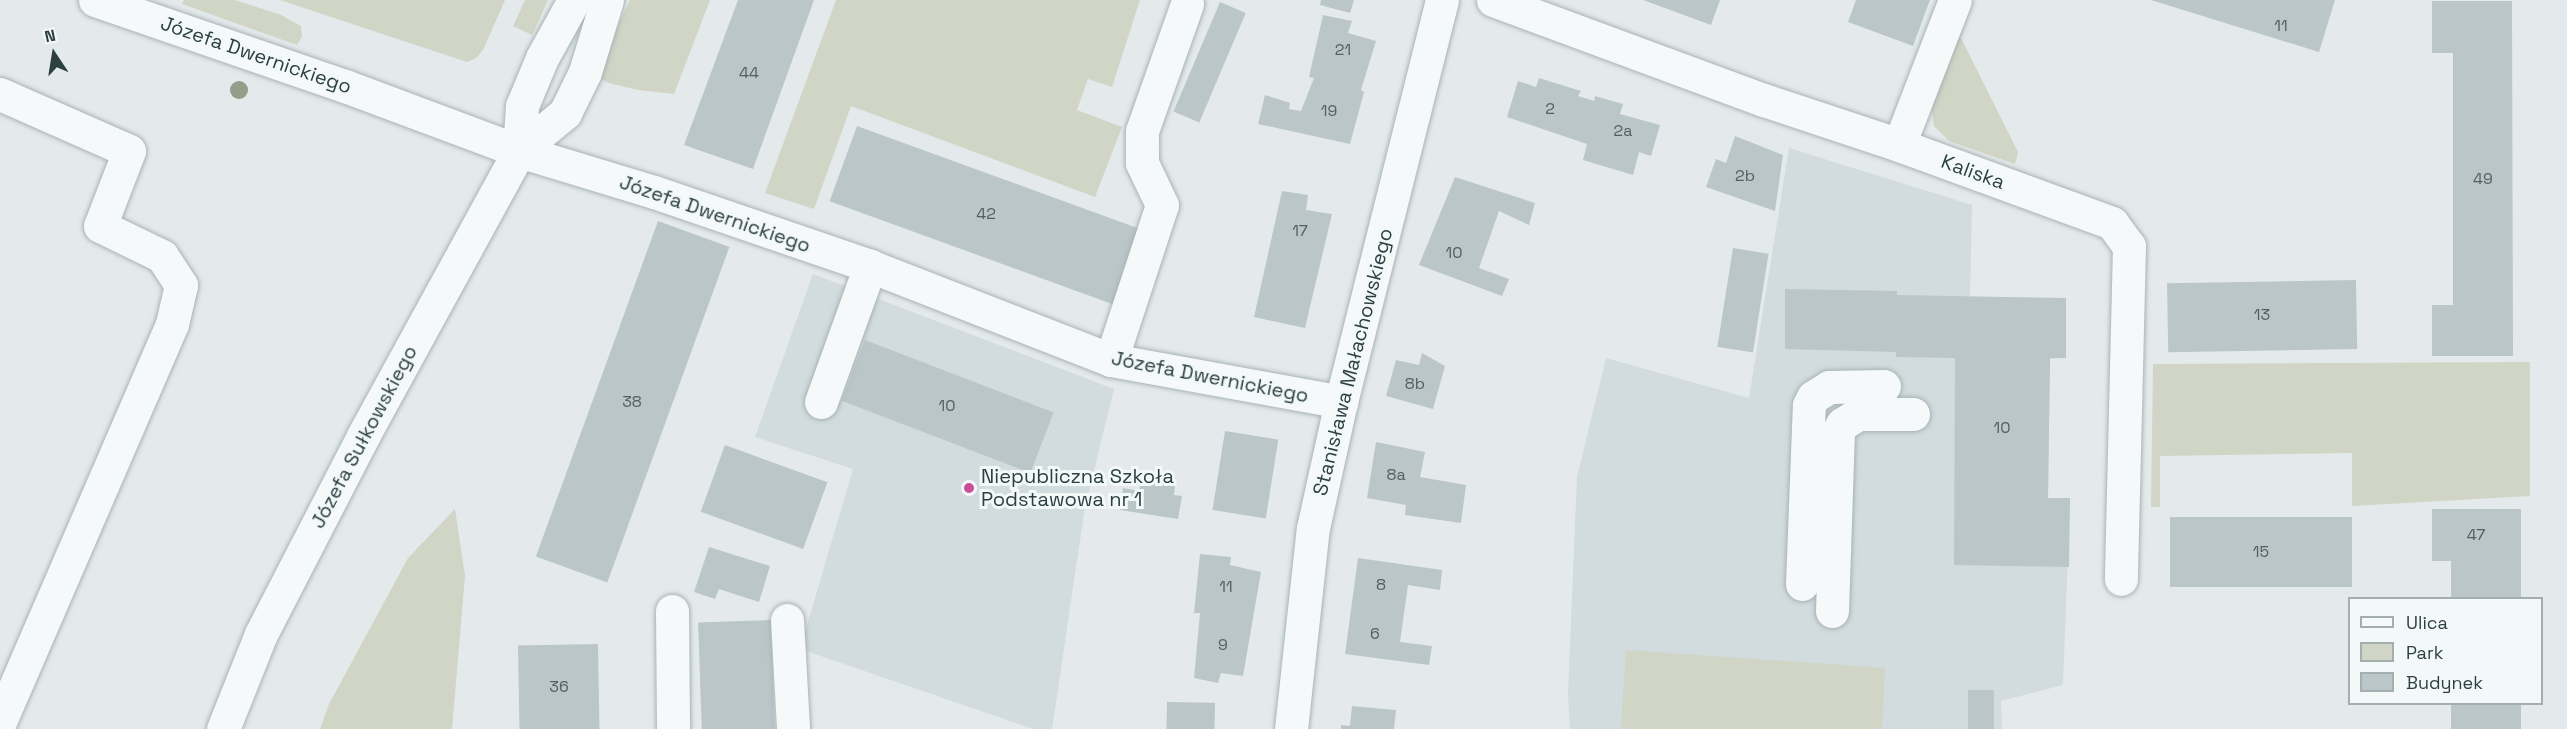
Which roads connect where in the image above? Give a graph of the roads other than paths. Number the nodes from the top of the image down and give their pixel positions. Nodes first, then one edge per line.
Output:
1 (95, 0) edge
2 (574, 0) edge
3 (608, 0) edge
4 (1443, 0) edge
5 (1493, 0) edge
6 (1955, 0) edge
7 (1187, 4) dead end
8 (0, 94) edge
9 (1899, 145) junction
10 (519, 151) junction
11 (870, 266) junction
12 (1111, 360) junction
13 (1884, 386) dead end
14 (821, 402) dead end
15 (1341, 402) junction
16 (1913, 414) dead end
17 (2121, 579) dead end
18 (1803, 584) dead end
19 (672, 611) dead end
20 (1832, 611) dead end
21 (787, 620) dead end
22 (0, 721) edge
23 (223, 729) edge
24 (674, 729) edge
25 (793, 729) edge
26 (1291, 729) edge

1 - 10 street, Józefa Dwernickiego
2 - 10 street, Józefa Sułkowskiego
3 - 10 street, Józefa Sułkowskiego
4 - 15 street, Stanisława Małachowskiego
5 - 9 street, Kaliska
6 - 9 street
7 - 12 street
8 - 22 street
9 - 17 street, Kaliska
10 - 11 street, Józefa Dwernickiego
10 - 23 street, Józefa Sułkowskiego
11 - 12 street, Józefa Dwernickiego
11 - 14 street
12 - 15 street, Józefa Dwernickiego
13 - 18 street
15 - 26 street, Stanisława Małachowskiego
16 - 20 street
19 - 24 street
21 - 25 street

